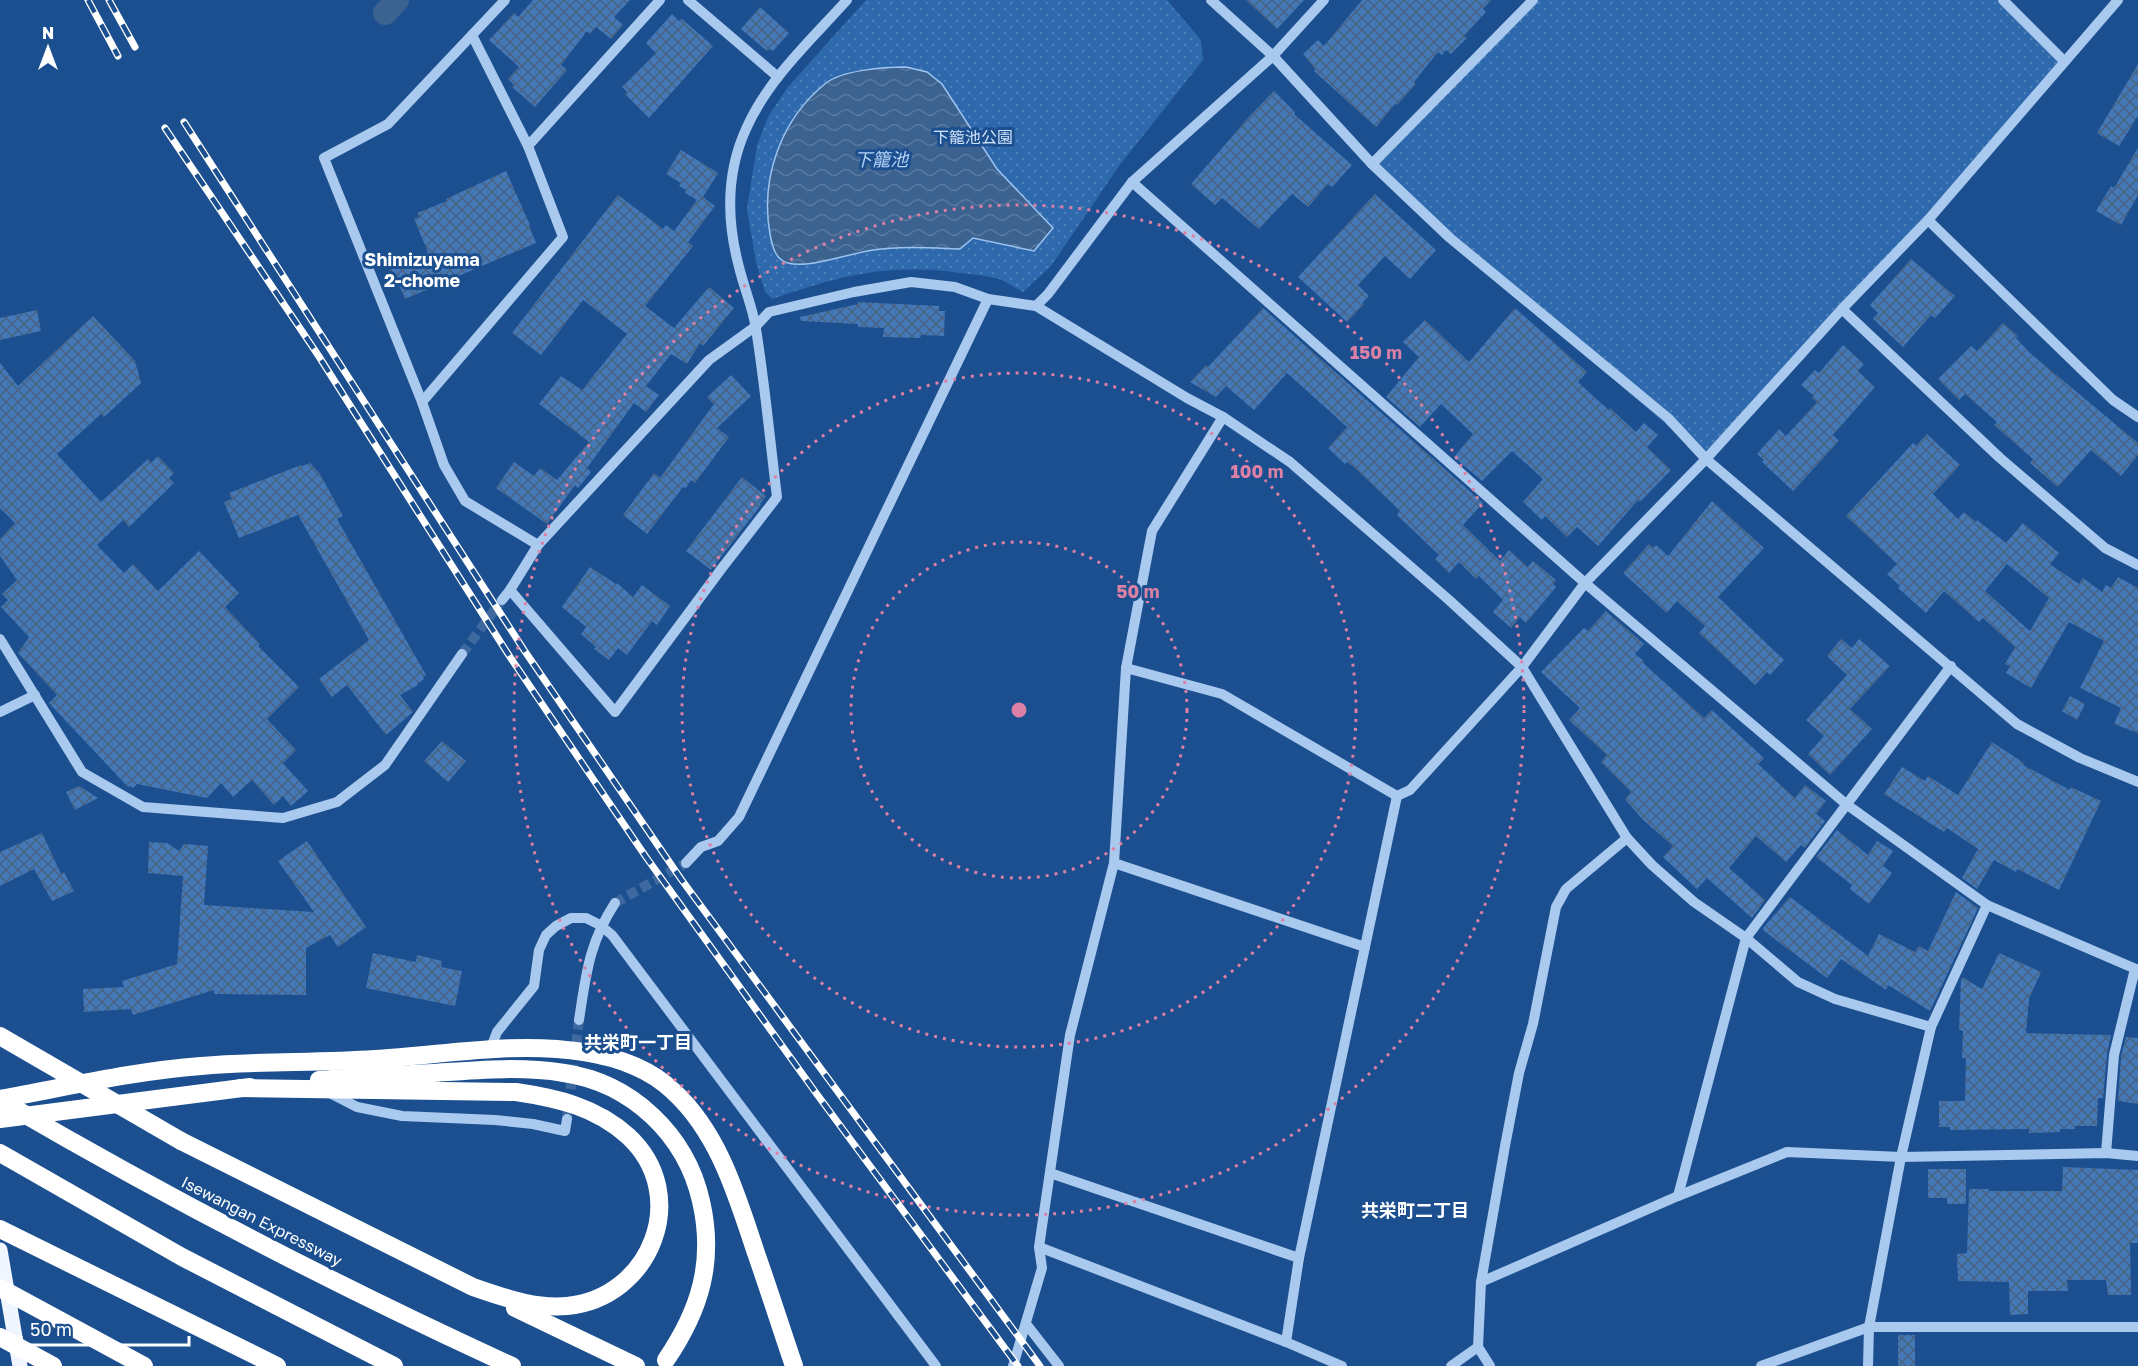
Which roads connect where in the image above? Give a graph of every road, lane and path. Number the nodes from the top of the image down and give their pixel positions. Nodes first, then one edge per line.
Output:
1 (506, 0) edge
2 (660, 0) edge
3 (688, 0) edge
4 (847, 0) edge
5 (1211, 0) edge
6 (1324, 0) edge
7 (1533, 0) edge
8 (2003, 0) edge
9 (2118, 0) edge
10 (472, 35) junction
11 (1273, 56) junction
12 (2064, 61) junction
13 (778, 77) junction
14 (528, 146) junction
15 (1372, 164) junction
16 (1132, 182) junction
17 (1928, 220) junction
18 (988, 299) junction
19 (1036, 306) junction
20 (1842, 309) junction
21 (756, 326) junction
22 (422, 402) junction
23 (1223, 417) junction
24 (2138, 417) edge
25 (1706, 459) junction
26 (538, 545) junction
27 (2138, 565) edge
28 (1585, 583) junction
29 (510, 591) junction
30 (502, 600) tunnel mouth
31 (0, 639) edge
32 (462, 654) tunnel mouth
33 (1951, 666) junction
34 (1522, 667) junction
35 (1126, 668) junction
36 (35, 695) junction
37 (0, 712) edge
38 (2138, 782) edge
39 (1397, 796) junction
40 (1846, 804) junction
41 (1627, 838) junction
42 (686, 863) tunnel mouth
43 (1114, 863) junction
44 (615, 903) tunnel mouth
45 (1987, 905) junction
46 (600, 925) junction
47 (1746, 938) junction
48 (1365, 947) junction
49 (2136, 969) edge
50 (579, 1020) tunnel mouth
51 (1931, 1027) junction
52 (0, 1036) edge
53 (490, 1050) junction
54 (240, 1088) junction
55 (325, 1090) junction
56 (0, 1098) edge
57 (0, 1119) edge
58 (567, 1119) dead end
59 (0, 1153) edge
60 (2106, 1153) junction
61 (2138, 1156) edge
62 (1901, 1157) junction
63 (1050, 1173) junction
64 (1678, 1196) junction
65 (0, 1229) edge
66 (1039, 1247) junction
67 (0, 1250) edge
68 (1299, 1258) junction
69 (1481, 1282) junction
70 (473, 1287) junction
71 (0, 1288) edge
72 (1027, 1325) junction
73 (1869, 1327) junction
74 (2138, 1327) edge
75 (0, 1337) edge
76 (1286, 1342) junction
77 (1478, 1347) junction
78 (666, 1360) dead end
79 (20, 1366) edge
80 (53, 1366) edge
81 (144, 1366) edge
82 (277, 1366) edge
83 (394, 1366) edge
84 (512, 1366) edge
85 (636, 1366) edge
86 (794, 1366) edge
87 (936, 1366) edge
88 (1013, 1366) edge
89 (1059, 1366) edge
90 (1341, 1366) edge
91 (1451, 1366) edge
92 (1490, 1366) edge
93 (1761, 1366) edge
94 (1868, 1366) edge

1 - 10 street
2 - 14 street
3 - 13 street
4 - 13 street
5 - 11 street
6 - 11 street
7 - 15 street
8 - 12 street
9 - 12 street
10 - 14 street
10 - 22 street
11 - 15 street
11 - 16 street
12 - 17 street
13 - 21 street
14 - 22 street
15 - 25 street
16 - 19 street
16 - 28 street
17 - 20 street
17 - 24 street
18 - 19 street
18 - 21 street
18 - 42 street
19 - 23 street
20 - 25 street
20 - 27 street
21 - 26 street
21 - 29 street
22 - 26 street
23 - 34 street
23 - 35 street
25 - 28 street
25 - 33 street
26 - 29 street
28 - 34 street
28 - 40 street
29 - 30 street
31 - 36 street
32 - 36 street
33 - 38 street
33 - 40 street
34 - 39 street
34 - 41 street
35 - 39 street
35 - 43 street
36 - 37 street
39 - 48 street
40 - 45 street
40 - 47 street
41 - 47 street
41 - 69 street
43 - 48 street
43 - 63 street
44 - 46 street
45 - 49 street
45 - 51 street
46 - 50 street
46 - 53 street
46 - 87 street
47 - 51 street
47 - 64 street
48 - 68 street
49 - 60 street
51 - 62 street
52 - 70 highway, bridge
53 - 56 highway
53 - 86 highway
54 - 55 highway
54 - 57 highway
54 - 78 highway
55 - 58 street
55 - 70 highway
56 - 84 highway, Isewangan Expressway, bridge
59 - 83 highway
60 - 61 street
60 - 62 street
62 - 64 street
62 - 73 street
63 - 66 street
63 - 68 street
64 - 69 street
65 - 82 highway
66 - 72 street
66 - 76 street
67 - 79 main road
68 - 76 street
69 - 77 street
70 - 85 highway
71 - 81 highway, bridge
72 - 88 street
72 - 89 street
73 - 74 street
73 - 93 street
73 - 94 street
75 - 80 highway, bridge
76 - 90 street
77 - 91 street
77 - 92 street

